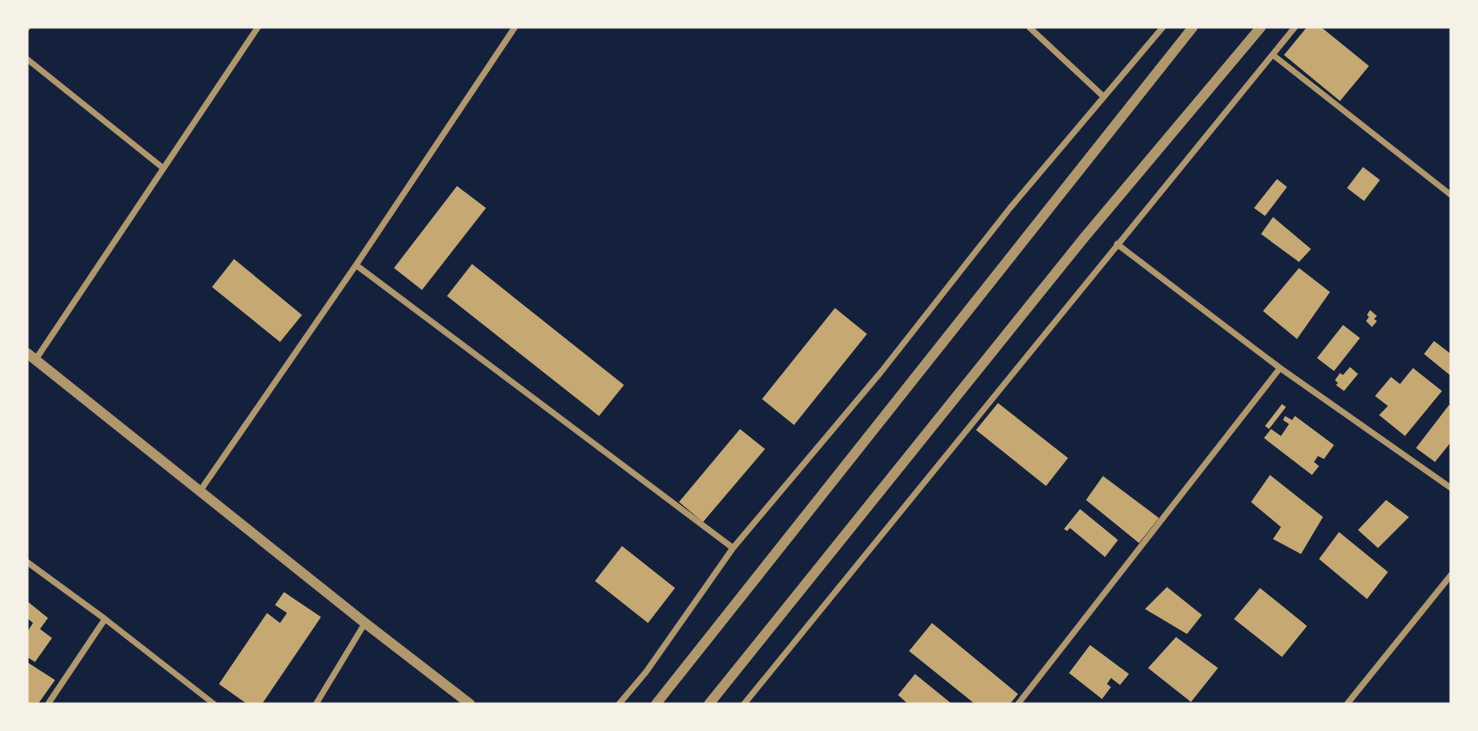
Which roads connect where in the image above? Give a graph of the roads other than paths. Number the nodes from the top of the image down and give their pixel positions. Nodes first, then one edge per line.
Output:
1 (258, 27) edge
2 (515, 27) edge
3 (1029, 27) edge
4 (1163, 27) edge
5 (1193, 27) edge
6 (1261, 27) edge
7 (1295, 27) edge
8 (1273, 55) junction
9 (27, 59) edge
10 (1104, 97) junction
11 (163, 168) junction
12 (1451, 183) edge
13 (1445, 190) junction
14 (1451, 195) edge
15 (1117, 244) junction
16 (356, 265) junction
17 (31, 356) edge
18 (1280, 368) junction
19 (1451, 488) edge
20 (200, 491) junction
21 (733, 548) junction
22 (27, 562) edge
23 (1451, 575) edge
24 (105, 619) junction
25 (365, 622) junction
26 (48, 704) edge
27 (214, 704) edge
28 (316, 704) edge
29 (470, 704) edge
30 (619, 704) edge
31 (657, 704) edge
32 (709, 704) edge
33 (744, 704) edge
34 (1018, 704) edge
35 (1347, 704) edge

1 - 11 street
2 - 16 street
3 - 10 street
4 - 10 street
5 - 31 street
6 - 32 street
7 - 8 street
8 - 13 street
8 - 15 street
9 - 11 street
10 - 21 street
11 - 17 street
12 - 13 street
13 - 14 street
15 - 18 street
15 - 33 street
16 - 20 street
16 - 21 street
17 - 20 street
18 - 19 street
18 - 34 street
20 - 25 street
21 - 30 street
22 - 24 street
23 - 35 street
24 - 26 street
24 - 27 street
25 - 28 street
25 - 29 street

